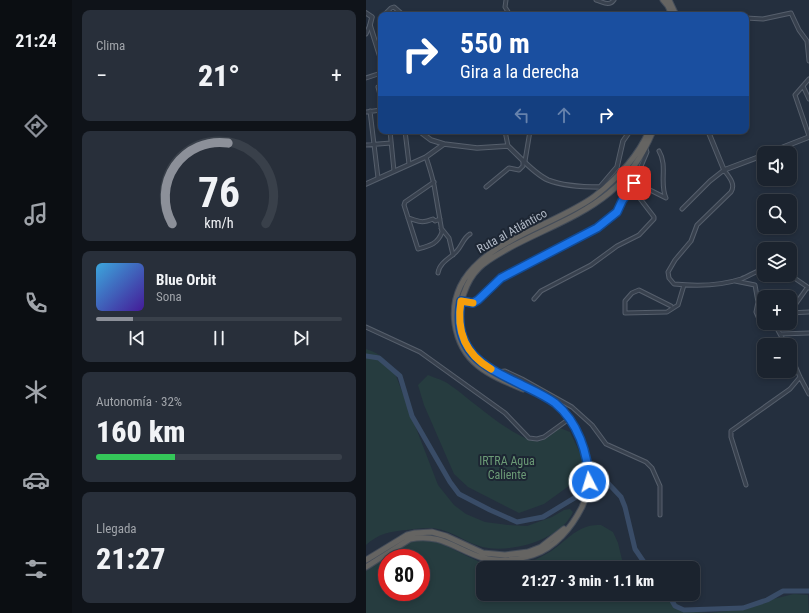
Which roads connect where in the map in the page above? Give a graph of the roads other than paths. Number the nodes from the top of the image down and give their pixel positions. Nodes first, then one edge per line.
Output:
1 (506, 0) edge
2 (596, 0) edge
3 (614, 0) edge
4 (663, 0) edge
5 (669, 0) edge
6 (387, 12) edge
7 (400, 12) edge
8 (508, 12) edge
9 (671, 12) edge
10 (675, 12) edge
11 (366, 13) edge
12 (749, 18) edge
13 (370, 25) junction
14 (366, 34) edge
15 (378, 50) edge
16 (809, 61) edge
17 (378, 73) edge
18 (366, 78) edge
19 (809, 79) edge
20 (804, 86) junction
21 (809, 99) edge
22 (378, 110) edge
23 (368, 111) edge
24 (390, 134) edge
25 (405, 134) edge
26 (424, 134) edge
27 (506, 134) edge
28 (529, 134) edge
29 (628, 134) edge
30 (647, 134) edge
31 (652, 134) edge
32 (709, 134) edge
33 (809, 136) edge
34 (391, 143) junction
35 (444, 144) junction
36 (366, 145) edge
37 (374, 145) junction
38 (508, 146) junction
39 (785, 146) edge
40 (646, 147) junction
41 (658, 151) dead end
42 (426, 157) junction
43 (757, 158) edge
44 (524, 160) junction
45 (409, 164) junction
46 (724, 170) junction
47 (394, 171) junction
48 (378, 178) junction
49 (434, 182) junction
50 (366, 184) edge
51 (486, 187) dead end
52 (630, 188) junction
53 (639, 197) junction
54 (682, 209) dead end
55 (408, 218) junction
56 (440, 219) junction
57 (441, 228) junction
58 (470, 234) dead end
59 (453, 255) junction
60 (757, 272) edge
61 (438, 273) dead end
62 (797, 280) edge
63 (732, 281) junction
64 (684, 285) junction
65 (808, 288) edge
66 (757, 296) edge
67 (534, 299) dead end
68 (461, 301) junction
69 (797, 303) edge
70 (671, 306) dead end
71 (757, 307) edge
72 (797, 312) edge
73 (809, 312) edge
74 (757, 318) edge
75 (366, 327) edge
76 (779, 330) edge
77 (809, 333) edge
78 (781, 334) junction
79 (783, 338) edge
80 (797, 370) edge
81 (497, 372) junction
82 (800, 377) junction
83 (809, 394) edge
84 (569, 420) junction
85 (746, 485) dead end
86 (660, 515) dead end
87 (571, 525) junction
88 (366, 560) edge
89 (366, 567) edge

1 - 8 street
2 - 3 street
4 - 9 highway
5 - 10 highway
6 - 7 street
11 - 13 street
12 - 16 street
13 - 14 street
13 - 15 street
17 - 18 street
19 - 20 street
20 - 21 street
20 - 33 street
22 - 23 street
23 - 37 street
24 - 34 street
25 - 45 street
26 - 35 street
27 - 38 street
28 - 44 street
29 - 44 street
30 - 84 highway, Ruta al Atlántico
31 - 40 highway, Ruta al Atlántico
32 - 46 street
33 - 39 street
34 - 37 street
34 - 47 street
35 - 38 street
35 - 42 street
36 - 37 street
37 - 48 street
38 - 44 street
40 - 52 street
40 - 68 highway, Ruta al Atlántico
41 - 53 street
42 - 45 street
42 - 49 street
43 - 46 street
44 - 51 street
45 - 47 street
46 - 54 street
46 - 64 street
47 - 48 street
48 - 50 street
49 - 55 street
49 - 56 street
52 - 53 street
52 - 68 street
53 - 67 street
55 - 56 street
55 - 57 street
56 - 57 street
57 - 59 street
58 - 59 street
59 - 61 street
60 - 63 street
62 - 65 street
63 - 64 street
63 - 66 street
64 - 70 street
65 - 69 street
68 - 81 highway, Ruta al Atlántico
71 - 74 street
72 - 73 street
75 - 84 street
76 - 78 street
77 - 78 street
78 - 79 street
80 - 82 street
81 - 84 highway, Ruta al Atlántico
81 - 86 street
82 - 83 street
82 - 85 street
84 - 87 highway, Ruta al Atlántico
87 - 88 highway, Ruta al Atlántico
87 - 89 highway, Ruta al Atlántico

